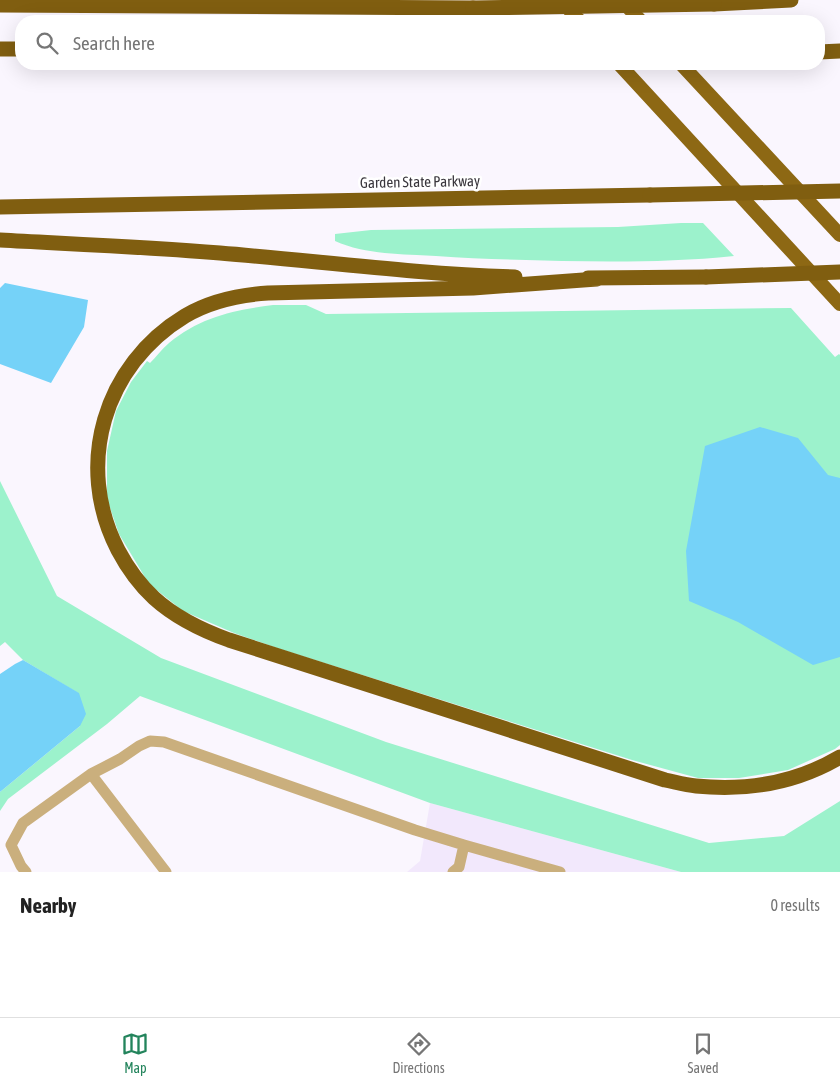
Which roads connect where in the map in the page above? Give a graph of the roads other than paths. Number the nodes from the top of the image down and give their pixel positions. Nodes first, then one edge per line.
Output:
1 (269, 0) edge
2 (561, 0) edge
3 (621, 0) edge
4 (779, 0) edge
5 (791, 0) edge
6 (0, 5) edge
7 (291, 7) junction
8 (575, 15) edge
9 (635, 15) edge
10 (0, 49) edge
11 (15, 49) edge
12 (825, 52) edge
13 (840, 52) edge
14 (625, 70) edge
15 (687, 70) edge
16 (840, 192) edge
17 (0, 207) edge
18 (840, 235) edge
19 (0, 240) edge
20 (840, 272) edge
21 (598, 279) junction
22 (840, 304) edge
23 (840, 757) edge
24 (91, 774) junction
25 (464, 845) junction
26 (26, 872) edge
27 (166, 872) edge
28 (453, 872) edge
29 (560, 872) edge

1 - 7 highway
2 - 8 highway
3 - 9 highway
4 - 5 highway
4 - 7 highway, bridge
6 - 7 highway
10 - 11 highway
12 - 13 highway
14 - 22 highway
15 - 18 highway
16 - 17 highway, Garden State Parkway, bridge
19 - 21 highway
20 - 21 highway, bridge
21 - 23 highway
24 - 25 lane
24 - 26 lane
24 - 27 lane
25 - 28 lane
25 - 29 lane

